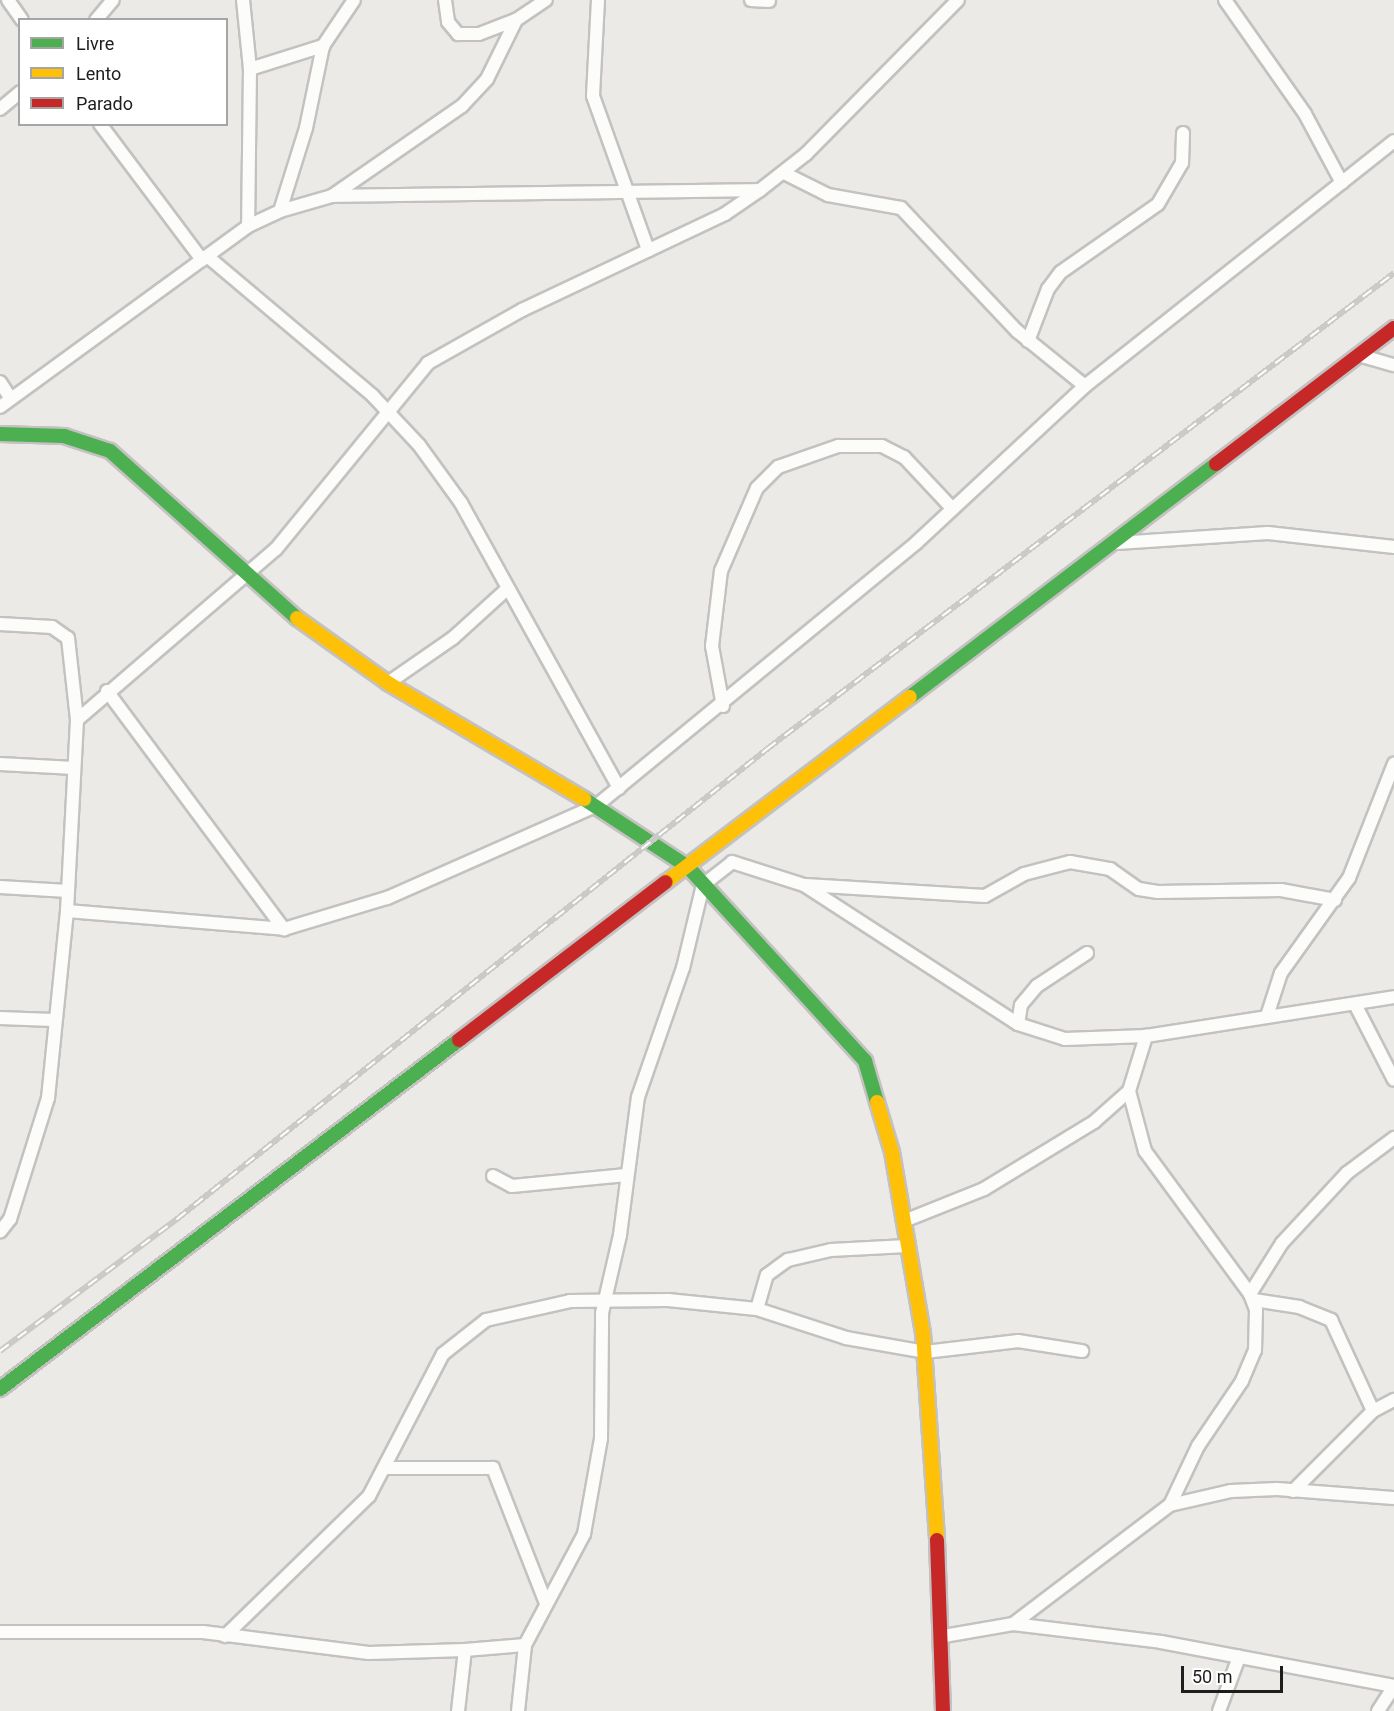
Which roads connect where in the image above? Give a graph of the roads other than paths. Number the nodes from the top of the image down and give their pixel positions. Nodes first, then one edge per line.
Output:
1 (8, 0) edge
2 (113, 0) edge
3 (243, 0) edge
4 (354, 0) edge
5 (445, 0) edge
6 (546, 0) edge
7 (598, 0) edge
8 (751, 0) edge
9 (958, 0) edge
10 (1225, 0) edge
11 (769, 2) dead end
12 (21, 18) edge
13 (98, 18) edge
14 (516, 20) junction
15 (323, 46) junction
16 (250, 69) junction
17 (18, 94) edge
18 (0, 110) edge
19 (102, 126) edge
20 (1183, 133) dead end
21 (1394, 141) edge
22 (784, 173) junction
23 (1342, 183) junction
24 (630, 190) junction
25 (760, 190) junction
26 (332, 196) junction
27 (280, 211) junction
28 (248, 226) junction
29 (648, 250) junction
30 (204, 258) junction
31 (1394, 328) edge
32 (1028, 341) junction
33 (1358, 355) junction
34 (1394, 366) edge
35 (0, 382) edge
36 (1084, 386) junction
37 (11, 399) junction
38 (0, 407) edge
39 (387, 411) junction
40 (0, 434) edge
41 (951, 507) junction
42 (1117, 543) junction
43 (1394, 548) edge
44 (244, 576) junction
45 (506, 590) junction
46 (0, 624) edge
47 (388, 683) junction
48 (107, 691) junction
49 (723, 706) junction
50 (77, 720) junction
51 (0, 764) edge
52 (1394, 764) edge
53 (74, 768) junction
54 (619, 788) junction
55 (596, 806) junction
56 (688, 867) junction
57 (703, 885) junction
58 (804, 885) junction
59 (0, 887) edge
60 (68, 891) junction
61 (1335, 900) junction
62 (67, 911) junction
63 (284, 929) junction
64 (1087, 953) dead end
65 (1394, 997) edge
66 (1355, 1004) junction
67 (1267, 1016) junction
68 (0, 1018) edge
69 (53, 1020) junction
70 (1018, 1024) junction
71 (1146, 1036) junction
72 (1394, 1080) edge
73 (1128, 1091) junction
74 (1394, 1138) edge
75 (626, 1175) junction
76 (493, 1176) dead end
77 (904, 1221) junction
78 (0, 1232) edge
79 (907, 1246) junction
80 (605, 1297) junction
81 (1252, 1297) junction
82 (757, 1309) junction
83 (1082, 1351) dead end
84 (926, 1353) junction
85 (0, 1389) edge
86 (1394, 1400) edge
87 (1373, 1411) junction
88 (387, 1467) junction
89 (1293, 1491) junction
90 (1394, 1498) edge
91 (1170, 1505) junction
92 (545, 1601) junction
93 (1012, 1624) junction
94 (0, 1632) edge
95 (225, 1636) junction
96 (944, 1636) junction
97 (525, 1645) junction
98 (465, 1650) junction
99 (1239, 1657) junction
100 (1394, 1686) edge
101 (458, 1711) edge
102 (518, 1711) edge
103 (943, 1711) edge
104 (1219, 1711) edge
105 (1378, 1711) edge

1 - 12 street
2 - 13 street
3 - 16 street
4 - 15 street
5 - 14 street
6 - 14 street
7 - 24 street
8 - 11 street
9 - 22 street
10 - 23 street
14 - 26 street
15 - 16 street
15 - 27 street
16 - 28 street
17 - 18 street
19 - 30 street
20 - 32 street
21 - 23 street
22 - 25 street
22 - 32 street
23 - 36 street
24 - 25 street
24 - 26 street
24 - 29 street
25 - 29 street
26 - 27 street
27 - 28 street
28 - 30 street
29 - 39 street
30 - 37 street
30 - 39 street
31 - 33 street
32 - 36 street
33 - 34 street
33 - 42 street
35 - 37 street
36 - 41 street
37 - 38 street
39 - 44 street
39 - 45 street
40 - 44 street
41 - 49 street
41 - 49 street
42 - 43 street
42 - 56 street
44 - 47 street
44 - 48 street
45 - 47 street
45 - 54 street
46 - 50 street
47 - 55 street
48 - 50 street
48 - 63 street
49 - 54 street
50 - 53 street
51 - 53 street
52 - 61 street
53 - 60 street
54 - 55 street
55 - 56 street
55 - 63 street
56 - 57 street
56 - 85 street
57 - 58 street
57 - 75 street
57 - 77 street
58 - 61 street
58 - 70 street
59 - 60 street
60 - 62 street
61 - 67 street
62 - 63 street
62 - 69 street
64 - 70 street
65 - 66 street
66 - 67 street
66 - 72 street
67 - 71 street
68 - 69 street
69 - 78 street
70 - 71 street
71 - 73 street
73 - 77 street
73 - 81 street
74 - 81 street
75 - 76 street
75 - 80 street
77 - 79 street
79 - 82 street
79 - 84 street
80 - 82 street
80 - 88 street
80 - 92 street
81 - 87 street
81 - 91 street
82 - 84 street
83 - 84 street
84 - 96 street
86 - 87 street
87 - 89 street
88 - 92 street
88 - 95 street
89 - 90 street
89 - 91 street
91 - 93 street
92 - 97 street
93 - 96 street
93 - 99 street
94 - 95 street
95 - 98 street
96 - 103 street
97 - 98 street
97 - 102 street
98 - 101 street
99 - 100 street
99 - 104 street
100 - 105 street

